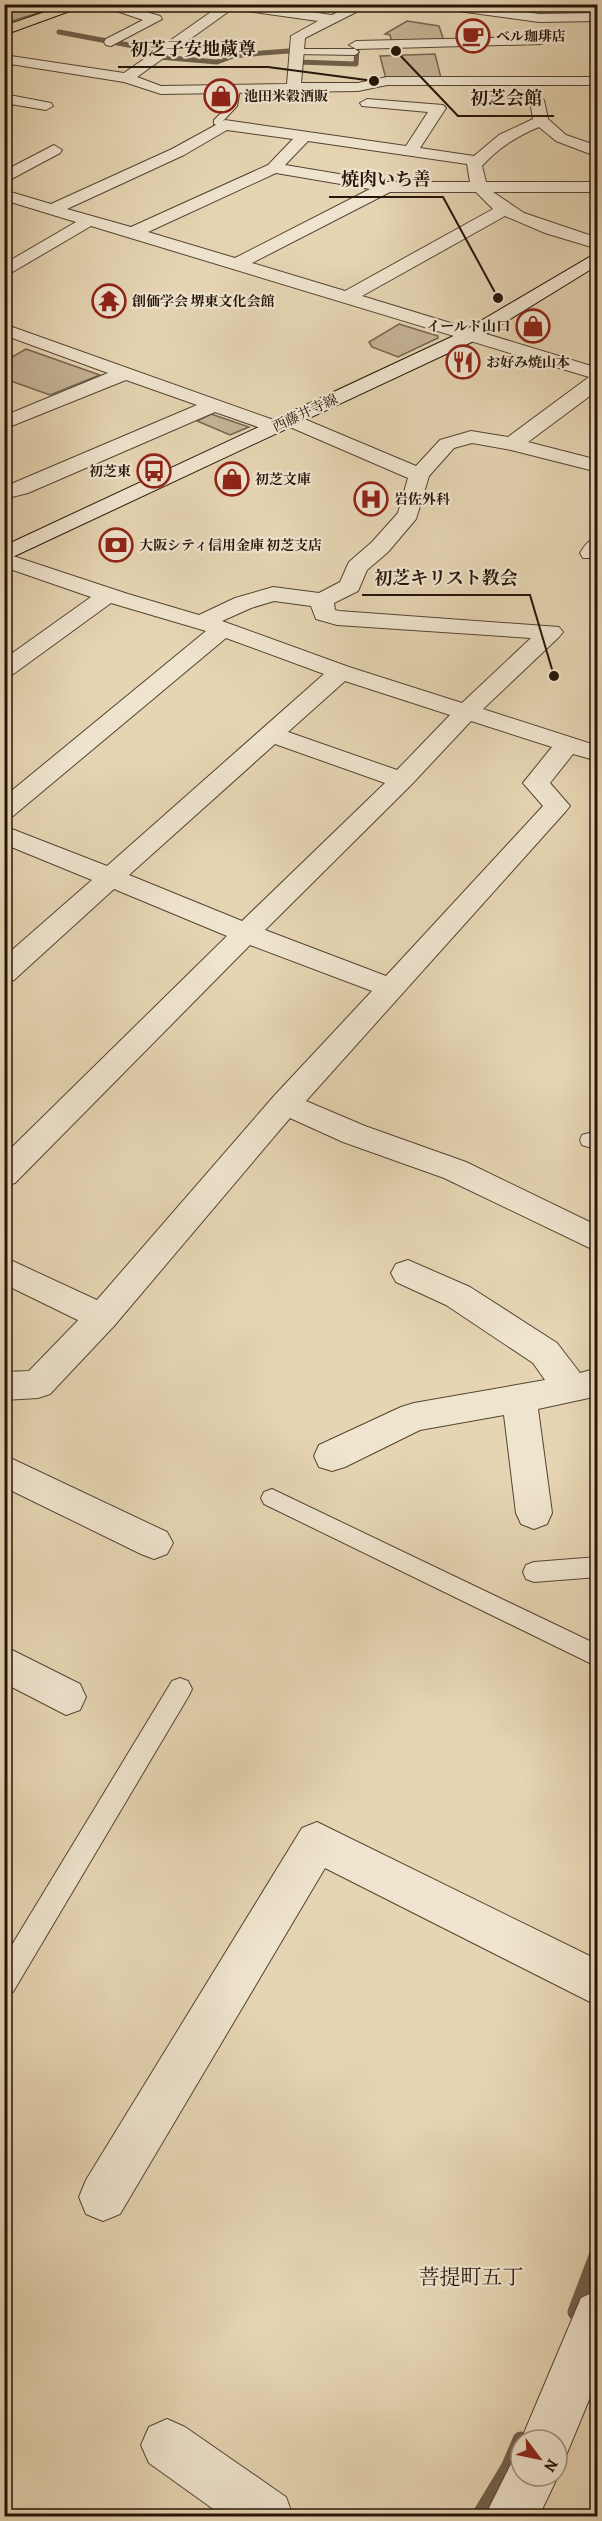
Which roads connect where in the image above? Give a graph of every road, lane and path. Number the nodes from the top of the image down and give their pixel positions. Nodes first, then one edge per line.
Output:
1 (83, 4) edge
2 (102, 4) edge
3 (366, 4) edge
4 (436, 4) edge
5 (580, 4) edge
6 (226, 5) edge
7 (597, 15) edge
8 (539, 18) junction
9 (332, 19) junction
10 (4, 31) edge
11 (537, 41) junction
12 (111, 42) dead end
13 (355, 49) joint
14 (295, 52) junction
15 (4, 59) edge
16 (533, 70) junction
17 (127, 78) junction
18 (597, 81) edge
19 (23, 84) dead end
20 (294, 89) junction
21 (236, 90) junction
22 (4, 97) edge
23 (367, 103) dead end
24 (45, 106) dead end
25 (541, 121) junction
26 (225, 125) junction
27 (304, 136) junction
28 (54, 150) dead end
29 (410, 151) junction
30 (597, 152) edge
31 (478, 160) junction
32 (274, 168) junction
33 (4, 177) edge
34 (480, 187) junction
35 (597, 187) edge
36 (387, 188) junction
37 (6, 198) edge
38 (53, 209) junction
39 (505, 209) junction
40 (90, 220) junction
41 (133, 233) junction
42 (597, 244) edge
43 (597, 257) edge
44 (237, 264) junction
45 (4, 272) edge
46 (347, 297) junction
47 (4, 329) edge
48 (469, 336) junction
49 (125, 373) junction
50 (597, 374) edge
51 (597, 380) edge
52 (214, 405) junction
53 (4, 423) edge
54 (283, 424) junction
55 (512, 444) junction
56 (597, 466) edge
57 (419, 475) junction
58 (4, 493) edge
59 (4, 555) edge
60 (4, 560) edge
61 (108, 594) junction
62 (322, 600) junction
63 (212, 626) junction
64 (4, 670) edge
65 (340, 672) junction
66 (465, 713) junction
67 (272, 735) junction
68 (567, 745) junction
69 (597, 754) edge
70 (402, 780) junction
71 (4, 810) edge
72 (4, 834) edge
73 (110, 877) junction
74 (246, 933) junction
75 (4, 973) edge
76 (392, 988) junction
77 (285, 1104) junction
78 (4, 1174) edge
79 (597, 1240) edge
80 (4, 1269) edge
81 (408, 1273) dead end
82 (102, 1317) junction
83 (585, 1385) edge
84 (4, 1386) edge
85 (519, 1398) junction
86 (332, 1456) dead end
87 (4, 1470) edge
88 (272, 1498) dead end
89 (534, 1513) dead end
90 (154, 1543) dead end
91 (597, 1567) edge
92 (534, 1572) dead end
93 (597, 1657) edge
94 (4, 1663) edge
95 (180, 1689) dead end
96 (66, 1697) dead end
97 (4, 1983) edge
98 (597, 1984) edge
99 (103, 2197) dead end
100 (597, 2315) edge
101 (552, 2428) edge
102 (167, 2445) dead end
103 (526, 2488) edge
104 (267, 2517) edge
105 (511, 2517) edge

1 - 10 main road
2 - 12 street
3 - 9 street
4 - 8 street
5 - 7 lane
6 - 9 street
6 - 17 street
7 - 8 street
8 - 11 street
9 - 14 street
11 - 13 street
11 - 16 street
13 - 14 lane
14 - 20 street
15 - 17 street
16 - 18 street
16 - 20 street
16 - 25 street
17 - 21 street
19 - 22 street
20 - 21 street
21 - 26 lane
22 - 24 street
23 - 29 street
25 - 30 street
25 - 31 street
26 - 27 street
26 - 38 street
27 - 29 street
27 - 32 street
28 - 33 street
29 - 31 street
31 - 34 street
32 - 36 street
32 - 41 street
34 - 35 street
34 - 36 street
34 - 39 street
36 - 44 street
37 - 38 street
38 - 40 street
39 - 42 street
39 - 46 street
40 - 41 street
40 - 45 street
41 - 44 street
43 - 48 street, 西藤井寺線
44 - 46 street
46 - 48 street
47 - 49 street
48 - 50 street
48 - 54 street, 西藤井寺線
49 - 52 street
49 - 53 street
51 - 55 street
52 - 54 street
52 - 58 street
54 - 57 street
54 - 59 street, 西藤井寺線
55 - 56 street
55 - 57 street
57 - 62 street
60 - 61 street
61 - 63 street
61 - 64 street
62 - 63 street
62 - 66 street
63 - 65 street
63 - 71 street
65 - 66 street
65 - 67 street
66 - 68 street
66 - 70 street
67 - 70 street
67 - 73 street
68 - 69 street
68 - 76 street
70 - 74 street
72 - 73 street
73 - 74 street
73 - 75 street
74 - 76 street
74 - 78 street
76 - 77 street
77 - 79 street
77 - 82 street
80 - 82 street
81 - 83 street
82 - 84 street
83 - 85 street
85 - 86 street
85 - 89 street
87 - 90 street
88 - 93 lane
91 - 92 lane
94 - 96 street
95 - 97 lane
98 - 99 street
100 - 101 street
102 - 104 street
103 - 105 street

